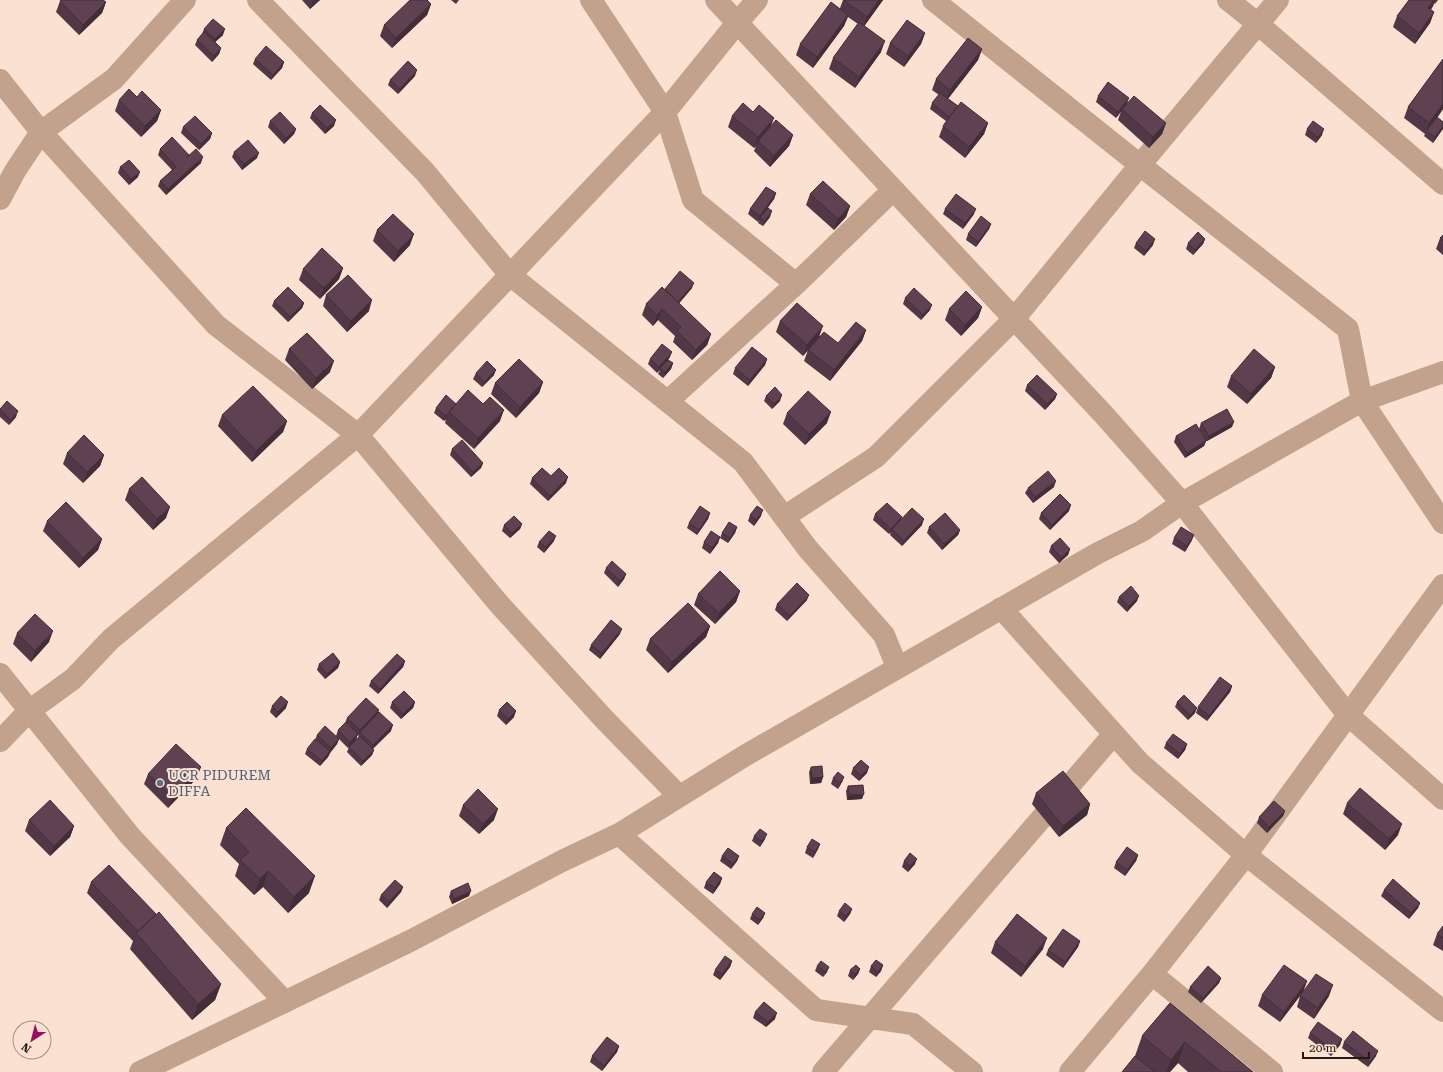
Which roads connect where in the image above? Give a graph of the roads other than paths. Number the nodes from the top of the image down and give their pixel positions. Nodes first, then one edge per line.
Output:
1 (185, 0) edge
2 (258, 0) edge
3 (591, 0) edge
4 (716, 0) edge
5 (757, 0) edge
6 (933, 0) edge
7 (1228, 0) edge
8 (1278, 0) edge
9 (737, 23) junction
10 (1258, 24) junction
11 (0, 80) edge
12 (665, 112) junction
13 (41, 132) junction
14 (1140, 165) junction
15 (1443, 184) edge
16 (893, 190) junction
17 (0, 199) edge
18 (510, 275) junction
19 (796, 284) junction
20 (1014, 319) junction
21 (1443, 372) edge
22 (668, 401) junction
23 (1362, 402) junction
24 (358, 435) junction
25 (1182, 504) junction
26 (784, 517) junction
27 (1443, 523) edge
28 (1443, 585) edge
29 (1001, 608) junction
30 (897, 668) junction
31 (0, 674) edge
32 (29, 711) junction
33 (1348, 715) junction
34 (1114, 734) junction
35 (0, 741) edge
36 (679, 796) junction
37 (1443, 799) edge
38 (619, 834) junction
39 (1246, 855) junction
40 (1152, 974) junction
41 (285, 1002) junction
42 (1443, 1011) edge
43 (869, 1018) junction
44 (140, 1072) edge
45 (823, 1072) edge
46 (972, 1072) edge
47 (1070, 1072) edge
48 (1272, 1072) edge

1 - 13 street
2 - 18 street
3 - 12 street
4 - 9 street
5 - 9 street
6 - 14 street
7 - 10 street
8 - 10 street
9 - 12 street
9 - 16 street
10 - 14 street
10 - 15 street
11 - 13 street
12 - 18 street
12 - 19 street
13 - 17 street
13 - 24 street
14 - 20 street
14 - 23 street
16 - 19 street
16 - 20 street
18 - 22 street
18 - 24 street
19 - 22 street
20 - 25 street
20 - 26 street
21 - 23 street
22 - 26 street
23 - 25 street
23 - 27 street
24 - 32 street
24 - 36 street
25 - 29 street
25 - 33 street
26 - 30 street
28 - 33 street
29 - 30 street
29 - 34 street
30 - 36 street
31 - 32 street
32 - 35 street
32 - 41 street
33 - 37 street
33 - 39 street
34 - 39 street
34 - 43 street
36 - 38 street
38 - 41 street
38 - 43 street
39 - 40 street
39 - 42 street
40 - 47 street
40 - 48 street
41 - 44 street
43 - 45 street
43 - 46 street

